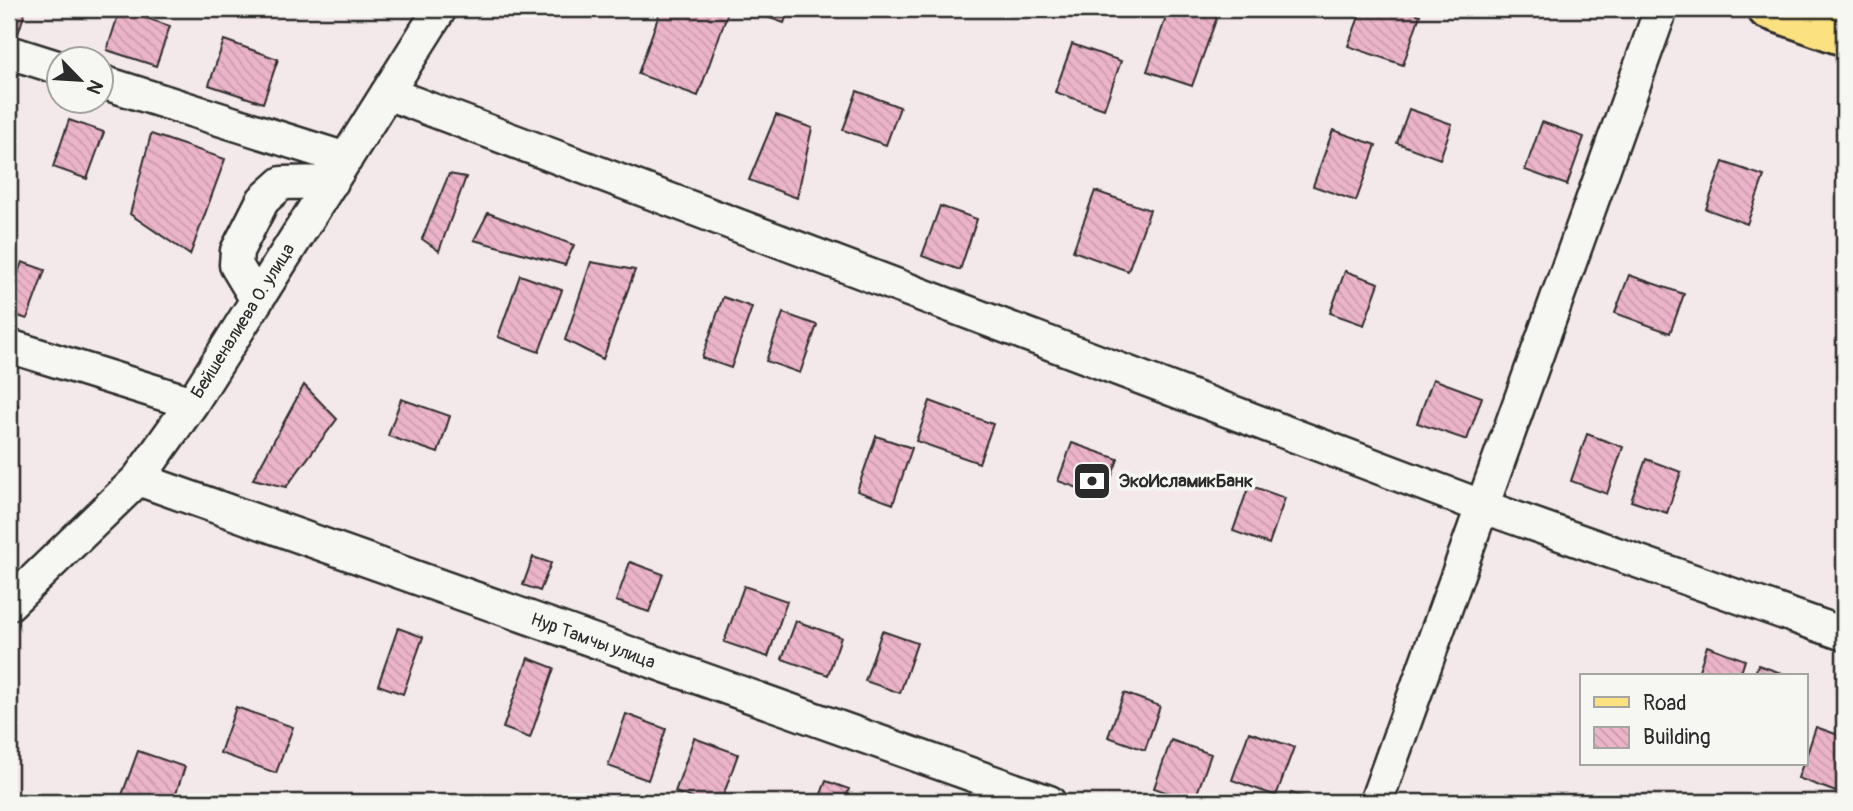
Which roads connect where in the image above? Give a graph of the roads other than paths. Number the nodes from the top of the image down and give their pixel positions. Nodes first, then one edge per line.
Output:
1 (440, 9) edge
2 (1661, 9) edge
3 (1768, 9) edge
4 (1844, 36) edge
5 (9, 52) edge
6 (46, 64) edge
7 (116, 87) edge
8 (387, 93) junction
9 (339, 170) junction
10 (257, 300) junction
11 (9, 346) edge
12 (192, 403) junction
13 (138, 479) junction
14 (1482, 506) junction
15 (9, 604) edge
16 (1844, 634) edge
17 (1049, 802) edge
18 (1376, 802) edge

1 - 8 street, Бейшеналиева О. улица
2 - 14 street
3 - 4 main road
5 - 6 street
7 - 9 street
8 - 9 street, Бейшеналиева О. улица
8 - 14 street
9 - 10 street, Бейшеналиева О. улица
9 - 10 street
10 - 12 street, Бейшеналиева О. улица
11 - 12 street
12 - 13 street, Бейшеналиева О. улица
13 - 15 street, Бейшеналиева О. улица
13 - 17 street, Нур Тамчы улица
14 - 16 street
14 - 18 street

